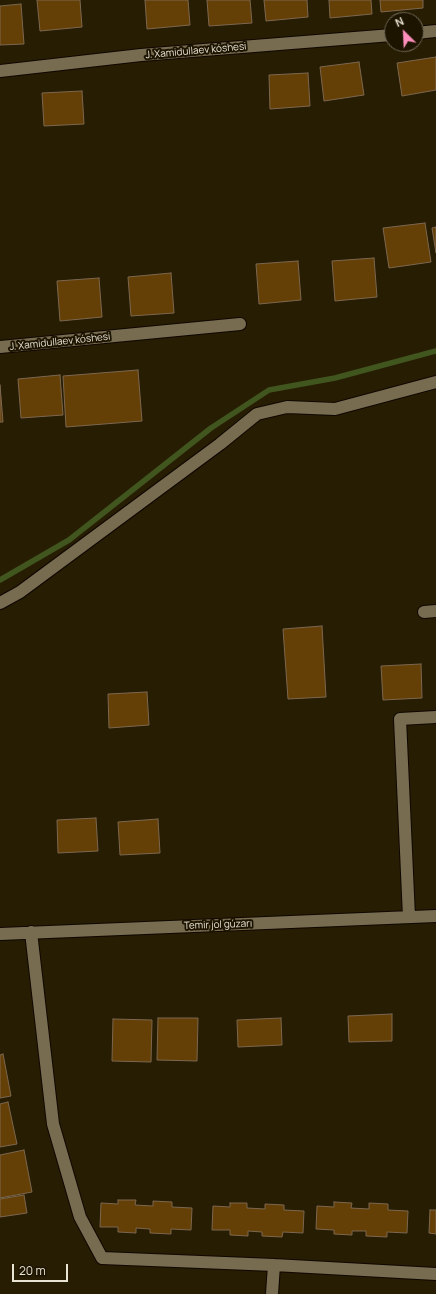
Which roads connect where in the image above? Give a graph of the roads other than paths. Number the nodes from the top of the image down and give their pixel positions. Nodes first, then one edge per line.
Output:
1 (436, 31) edge
2 (424, 32) edge
3 (384, 36) edge
4 (0, 71) edge
5 (240, 324) dead end
6 (0, 348) edge
7 (436, 382) edge
8 (0, 603) edge
9 (436, 717) edge
10 (436, 916) edge
11 (410, 917) junction
12 (32, 932) junction
13 (0, 934) edge
14 (274, 1265) junction
15 (436, 1274) edge
16 (272, 1294) edge

1 - 2 street
3 - 4 street, J. Xamidullaev kóshesi
5 - 6 street, J. Xamidullaev kóshesi
7 - 8 street
9 - 11 street
10 - 11 street, Temir jol gúzarı
11 - 12 street, Temir jol gúzarı
12 - 13 street, Temir jol gúzarı
12 - 14 street
14 - 15 street
14 - 16 street

